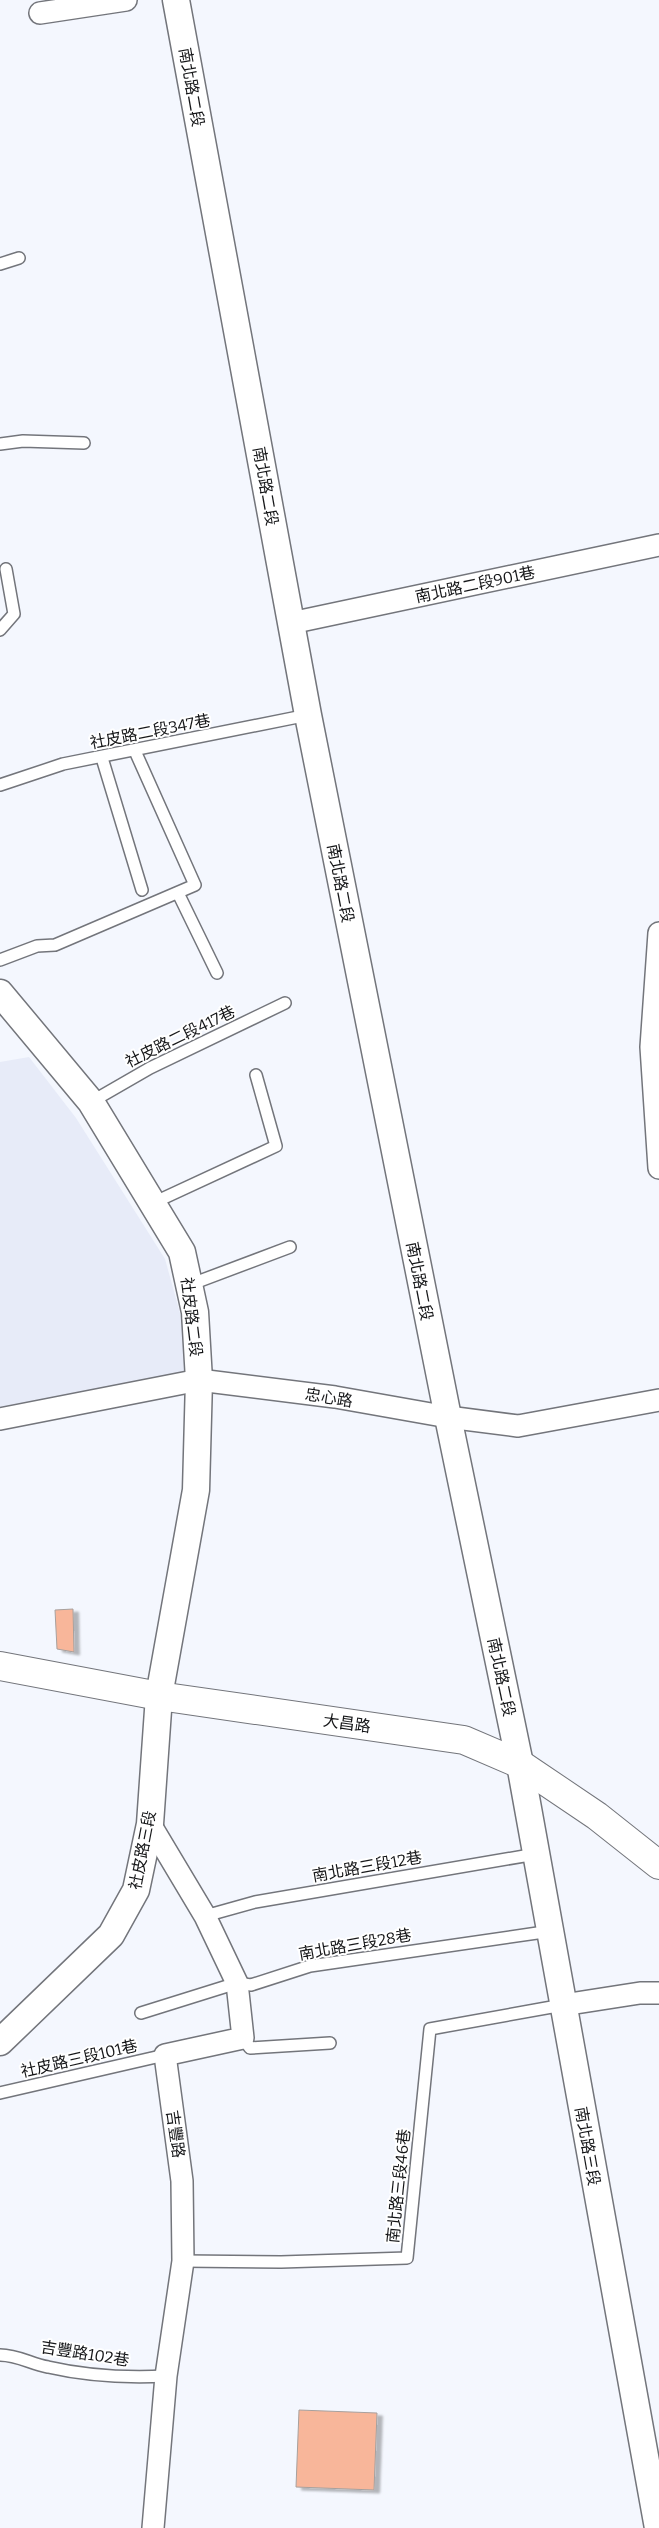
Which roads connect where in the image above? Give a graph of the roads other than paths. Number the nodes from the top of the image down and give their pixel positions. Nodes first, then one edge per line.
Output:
1 (126, 0) edge
2 (176, 0) edge
3 (40, 12) dead end
4 (19, 258) dead end
5 (0, 264) edge
6 (84, 443) dead end
7 (0, 444) edge
8 (659, 545) edge
9 (6, 569) dead end
10 (291, 623) junction
11 (0, 630) edge
12 (308, 715) junction
13 (135, 751) junction
14 (102, 758) junction
15 (0, 785) edge
16 (142, 890) dead end
17 (178, 892) junction
18 (659, 933) edge
19 (0, 960) edge
20 (217, 973) dead end
21 (0, 994) edge
22 (285, 1003) dead end
23 (256, 1075) dead end
24 (91, 1102) junction
25 (659, 1168) edge
26 (153, 1203) junction
27 (290, 1247) dead end
28 (189, 1285) junction
29 (199, 1380) junction
30 (659, 1400) edge
31 (448, 1417) junction
32 (0, 1419) edge
33 (0, 1666) edge
34 (160, 1696) junction
35 (520, 1764) junction
36 (150, 1824) junction
37 (536, 1854) junction
38 (659, 1865) edge
39 (205, 1916) junction
40 (551, 1931) junction
41 (237, 1983) junction
42 (659, 1993) edge
43 (563, 2005) junction
44 (141, 2013) dead end
45 (243, 2038) junction
46 (0, 2042) edge
47 (330, 2043) dead end
48 (165, 2055) junction
49 (0, 2093) edge
50 (183, 2261) junction
51 (0, 2355) edge
52 (166, 2376) junction
53 (153, 2528) edge
54 (658, 2528) edge

1 - 3 street
2 - 10 street, 南北路二段
4 - 5 lane
6 - 7 lane
8 - 10 street, 南北路二段901巷
9 - 11 lane
10 - 12 street, 南北路二段
12 - 13 lane, 社皮路二段347巷
12 - 31 street, 南北路二段
13 - 14 lane, 社皮路二段347巷
13 - 17 lane
14 - 15 lane, 社皮路二段347巷
14 - 16 lane
17 - 19 lane
17 - 20 lane
18 - 25 street
21 - 24 street, 社皮路二段
22 - 24 lane, 社皮路二段417巷
23 - 26 lane
24 - 26 street, 社皮路二段
26 - 28 street, 社皮路二段
27 - 28 lane
28 - 29 street, 社皮路二段
29 - 31 street, 忠心路
29 - 32 street, 忠心路
29 - 34 street, 社皮路二段
30 - 31 street, 忠心路
31 - 35 street, 南北路二段
33 - 34 main road, 大昌路
34 - 35 main road, 大昌路
34 - 36 street, 社皮路三段
35 - 37 street, 南北路三段
35 - 38 main road, 大昌路
36 - 39 street
36 - 46 street, 社皮路三段
37 - 39 lane, 南北路三段12巷
37 - 40 street, 南北路三段
39 - 41 street
40 - 41 lane, 南北路三段28巷
40 - 43 street, 南北路三段
41 - 44 lane, 南北路三段28巷
41 - 45 street
42 - 43 street
43 - 50 lane, 南北路三段46巷
43 - 54 street, 南北路三段
45 - 47 lane
45 - 48 street
48 - 49 lane, 社皮路三段101巷
48 - 50 street, 吉豐路
50 - 52 street, 吉豐路
51 - 52 lane, 吉豐路102巷
52 - 53 street, 吉豐路

